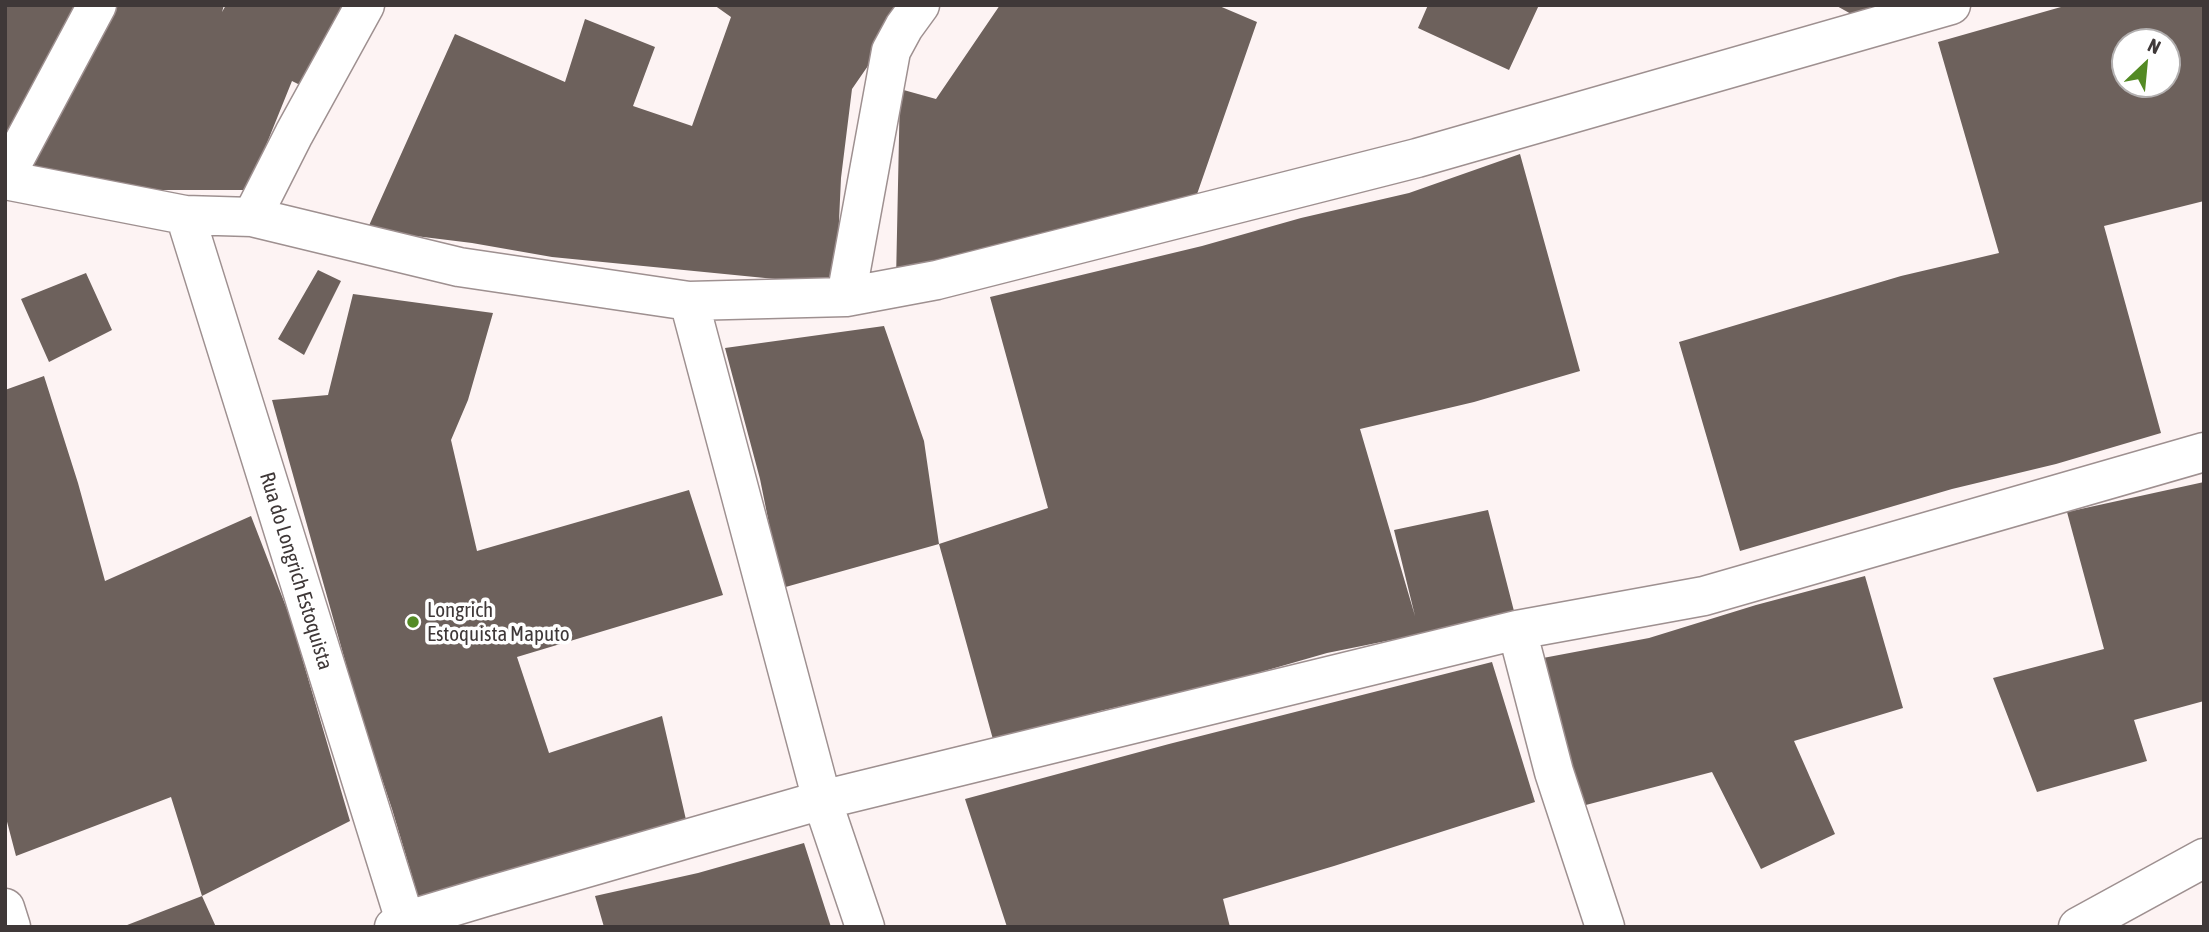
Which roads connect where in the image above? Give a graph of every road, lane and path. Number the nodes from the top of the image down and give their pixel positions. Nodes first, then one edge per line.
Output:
1 (97, 5) edge
2 (365, 5) edge
3 (920, 5) edge
4 (1951, 5) edge
5 (5, 179) edge
6 (185, 215) junction
7 (252, 217) junction
8 (846, 297) junction
9 (689, 301) junction
10 (2204, 452) edge
11 (1517, 630) junction
12 (822, 800) junction
13 (2204, 858) edge
14 (5, 908) edge
15 (402, 925) edge
16 (11, 927) edge
17 (865, 927) edge
18 (1605, 927) edge
19 (2078, 927) edge

1 - 5 street
2 - 7 street
3 - 8 street
4 - 8 street
5 - 6 street
6 - 7 street
6 - 15 street, Rua do Longrich Estoquista
7 - 9 street
8 - 9 street
9 - 12 street
10 - 11 street
11 - 12 street
11 - 18 street
12 - 15 street
12 - 17 street
13 - 19 street
14 - 16 street

